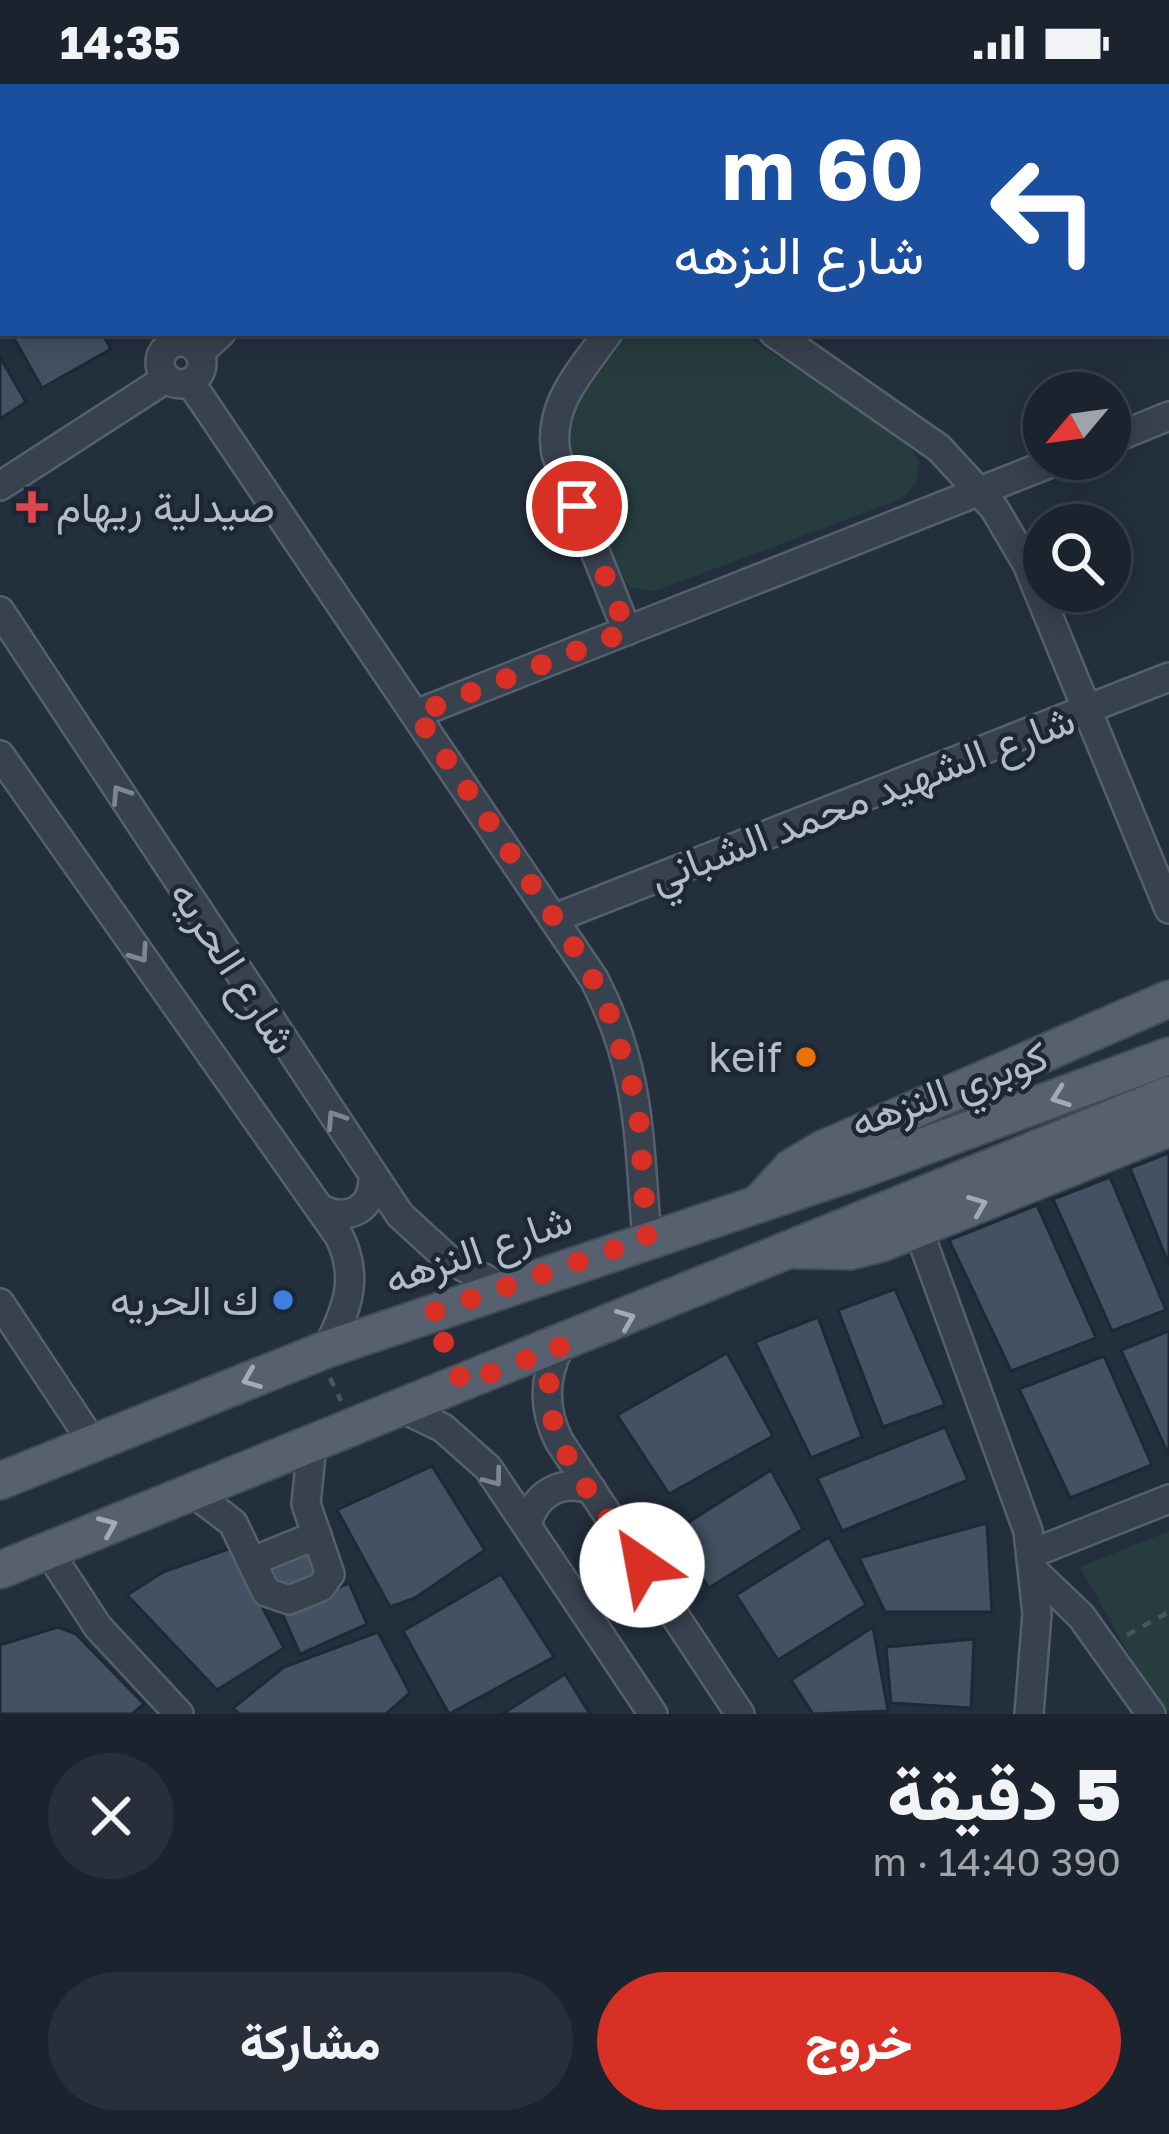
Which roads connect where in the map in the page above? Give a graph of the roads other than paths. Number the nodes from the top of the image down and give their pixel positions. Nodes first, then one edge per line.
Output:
1 (218, 336) edge
2 (606, 336) edge
3 (778, 336) edge
4 (160, 341) edge
5 (199, 353) junction
6 (178, 380) junction
7 (1169, 416) edge
8 (1131, 431) edge
9 (1023, 474) edge
10 (0, 486) edge
11 (981, 491) junction
12 (0, 611) edge
13 (627, 631) junction
14 (1169, 677) edge
15 (1087, 710) junction
16 (416, 714) junction
17 (0, 755) edge
18 (1169, 909) edge
19 (555, 918) junction
20 (1169, 999) edge
21 (1169, 1056) edge
22 (1169, 1095) edge
23 (1169, 1128) edge
24 (373, 1178) junction
25 (759, 1204) junction
26 (321, 1209) junction
27 (918, 1229) junction
28 (647, 1238) junction
29 (786, 1249) junction
30 (502, 1288) junction
31 (0, 1303) edge
32 (560, 1346) junction
33 (323, 1351) junction
34 (403, 1408) junction
35 (93, 1443) junction
36 (312, 1444) junction
37 (0, 1481) edge
38 (592, 1490) junction
39 (190, 1491) junction
40 (1169, 1499) edge
41 (527, 1526) junction
42 (317, 1535) junction
43 (49, 1552) junction
44 (253, 1562) junction
45 (1034, 1563) junction
46 (0, 1570) edge
47 (179, 1714) edge
48 (653, 1714) edge
49 (740, 1714) edge
50 (1030, 1714) edge
51 (1151, 1714) edge

1 - 5 street
2 - 13 street
3 - 11 street
4 - 5 street
4 - 6 street
5 - 6 street
6 - 10 street
6 - 16 street
7 - 8 street
9 - 11 street
11 - 13 street
11 - 15 street
24 -> 12 street, شارع الحريه
13 - 16 street
14 - 15 street, شارع الشهيد محمد الشباني
15 - 18 street
15 - 19 street, شارع الشهيد محمد الشباني
16 - 19 street
17 -> 26 street, شارع الحريه
19 - 28 street
20 - 25 main road, شارع النزهه
21 -> 25 main road, كوبري النزهه
22 - 29 main road, كوبري النزهه
27 -> 23 main road
24 - 26 street
24 - 30 street, شارع الحريه
25 - 28 main road, شارع النزهه
26 - 33 street, شارع الحريه
27 - 29 main road
27 - 45 street
28 - 30 main road, شارع النزهه
32 -> 29 main road
30 - 33 main road, شارع النزهه
31 - 35 street
32 - 34 main road
32 - 38 street
33 -> 35 main road, شارع النزهه
34 - 36 main road
34 -> 41 street
35 - 37 main road, شارع النزهه
36 - 39 main road
36 - 42 street
38 - 41 street
38 - 49 street
43 -> 39 main road
39 - 44 street
40 - 45 street
41 - 48 street
42 - 44 street
42 - 44 street
43 - 46 main road
43 - 47 street
45 - 50 street
45 - 51 street

